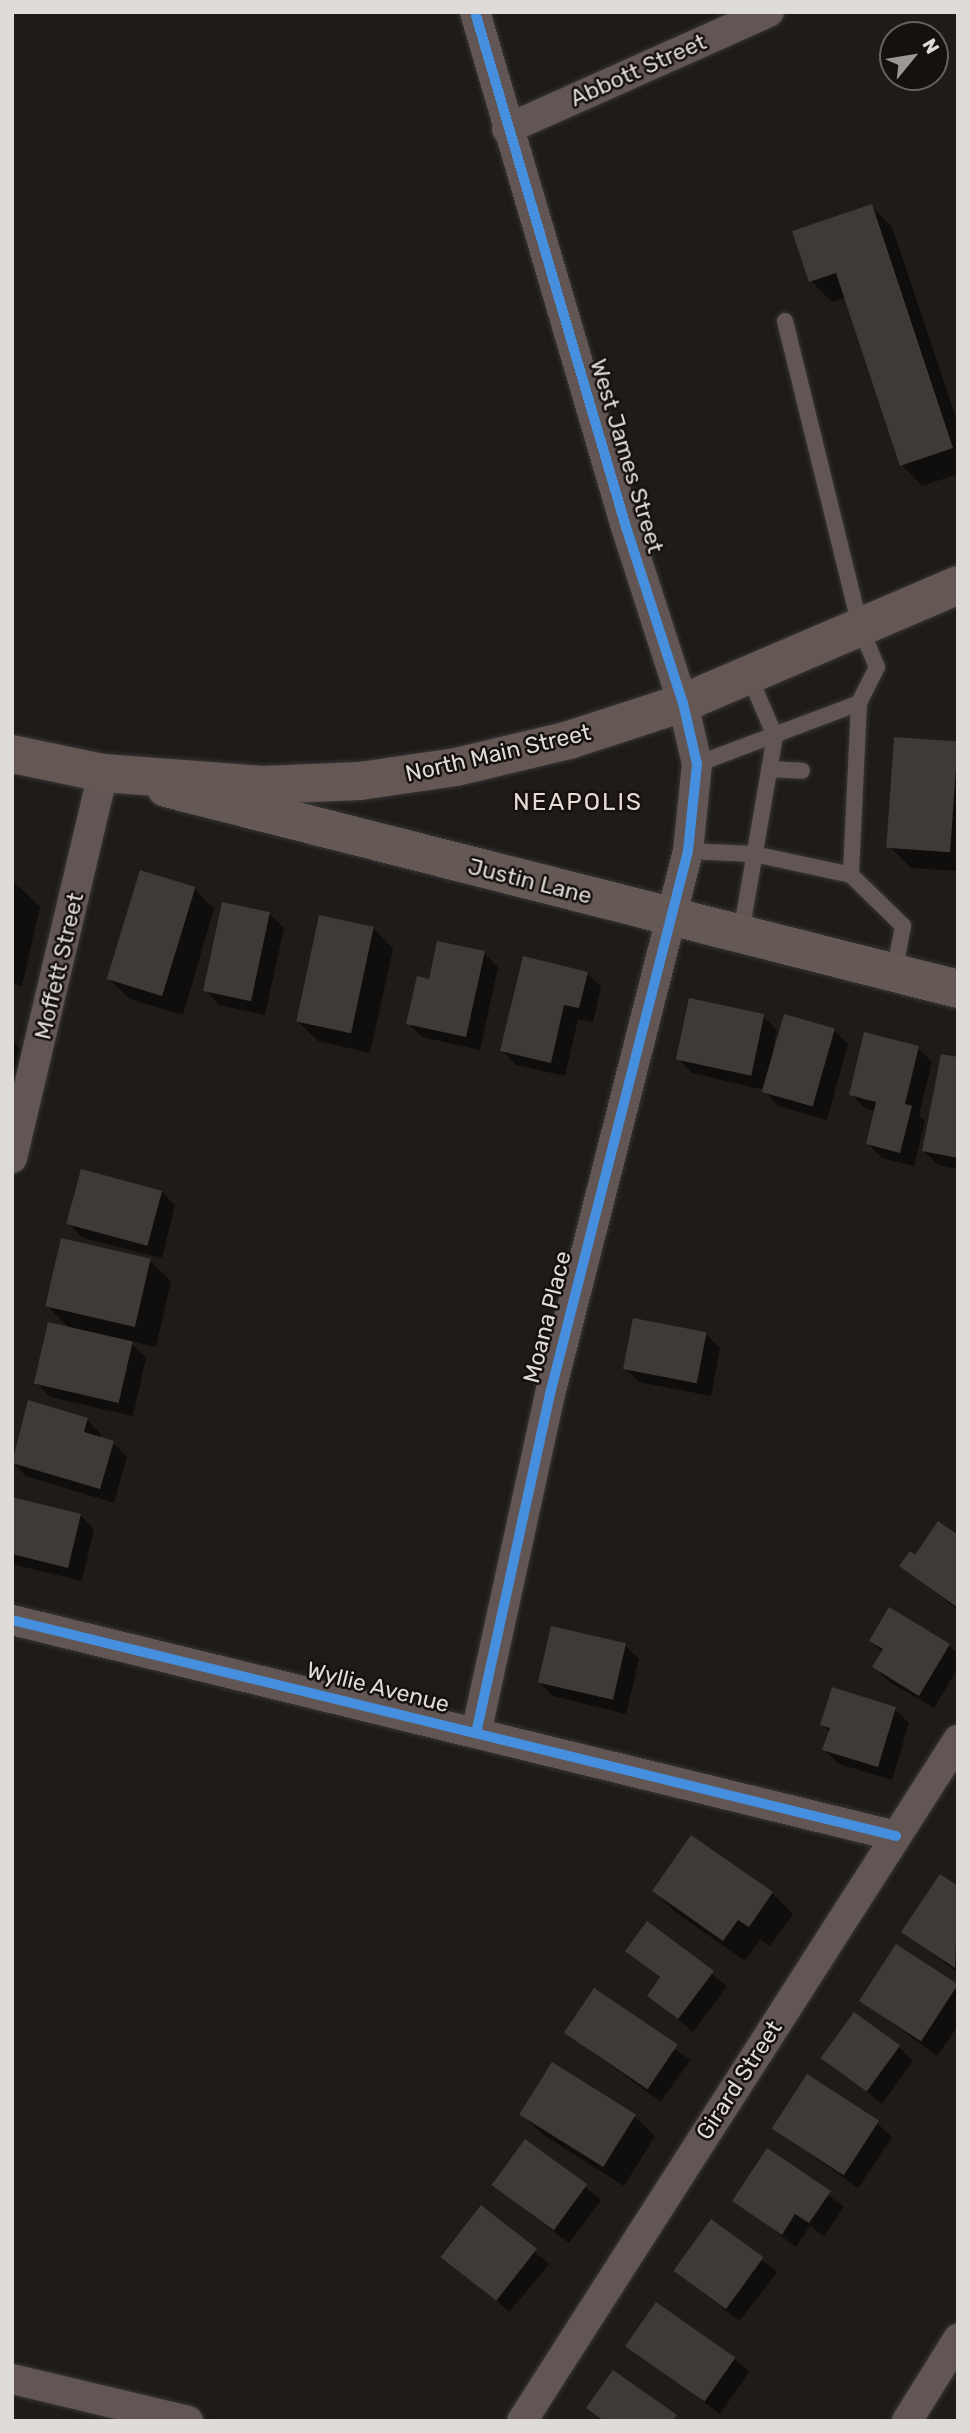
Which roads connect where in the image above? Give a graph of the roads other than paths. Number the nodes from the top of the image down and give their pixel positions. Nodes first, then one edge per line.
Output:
1 (769, 12) edge
2 (473, 13) edge
3 (507, 129) junction
4 (785, 321) dead end
5 (958, 584) edge
6 (860, 628) junction
7 (750, 678) junction
8 (859, 703) junction
9 (683, 704) junction
10 (775, 736) junction
11 (12, 754) edge
12 (697, 764) junction
13 (769, 769) junction
14 (802, 771) dead end
15 (103, 773) junction
16 (688, 851) junction
17 (754, 854) junction
18 (850, 875) junction
19 (672, 916) junction
20 (741, 933) junction
21 (894, 973) junction
22 (958, 989) edge
23 (12, 1158) edge
24 (12, 1620) edge
25 (476, 1732) junction
26 (958, 1740) edge
27 (896, 1836) junction
28 (958, 2339) edge
29 (12, 2379) edge
30 (188, 2421) edge
31 (522, 2421) edge
32 (907, 2421) edge

1 - 3 street, Abbott Street
2 - 3 street, West James Street
3 - 9 street, West James Street
4 - 6 lane
5 - 6 main road, North Main Street
6 - 7 main road, North Main Street
6 - 8 lane
7 - 9 main road, North Main Street
7 - 10 lane
8 - 10 lane
8 - 18 lane
9 - 12 street, West James Street
9 - 15 main road, North Main Street
10 - 12 lane
10 - 13 lane
11 - 15 main road, North Main Street
12 - 16 street, West James Street
13 - 14 lane
13 - 17 lane
15 - 19 main road, Justin Lane
15 - 23 street, Moffett Street
16 - 17 lane
16 - 19 street, West James Street
17 - 18 lane
17 - 20 lane
18 - 21 lane
19 - 20 main road, Justin Lane
19 - 25 street, Moana Place
20 - 21 main road, Justin Lane
21 - 22 main road, Justin Lane
24 - 25 street, Wyllie Avenue
25 - 27 street, Wyllie Avenue
26 - 27 street, Girard Street
27 - 31 street, Girard Street
28 - 32 street
29 - 30 street

